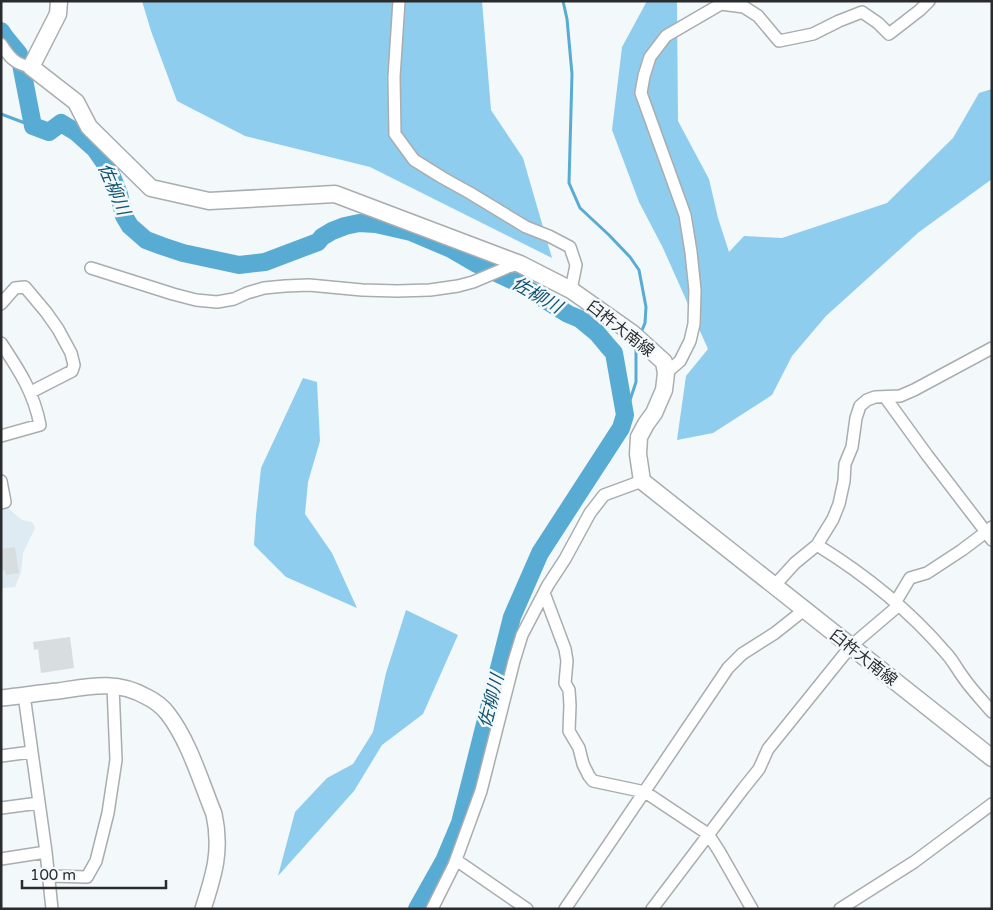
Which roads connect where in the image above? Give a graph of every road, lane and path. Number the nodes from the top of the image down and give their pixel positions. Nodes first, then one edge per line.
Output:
1 (59, 1) edge
2 (399, 1) edge
3 (929, 1) edge
4 (1, 44) edge
5 (31, 67) junction
6 (520, 264) junction
7 (91, 268) dead end
8 (571, 290) junction
9 (1, 304) edge
10 (1, 343) edge
11 (992, 348) edge
12 (666, 373) junction
13 (31, 392) junction
14 (885, 397) junction
15 (1, 436) edge
16 (642, 481) junction
17 (1, 482) edge
18 (1, 503) edge
19 (990, 533) edge
20 (817, 544) junction
21 (774, 586) junction
22 (544, 593) junction
23 (897, 604) junction
24 (804, 610) junction
25 (851, 646) junction
26 (112, 686) junction
27 (24, 695) junction
28 (1, 698) edge
29 (992, 712) edge
30 (32, 752) junction
31 (1, 756) edge
32 (992, 758) edge
33 (645, 792) junction
34 (39, 802) junction
35 (992, 804) edge
36 (1, 808) edge
37 (708, 834) junction
38 (46, 852) junction
39 (1, 859) edge
40 (456, 860) junction
41 (49, 876) junction
42 (52, 909) edge
43 (204, 909) edge
44 (432, 909) edge
45 (527, 909) edge
46 (565, 909) edge
47 (652, 909) edge
48 (752, 909) edge
49 (840, 909) edge

1 - 5 main road
2 - 8 street
3 - 12 street
4 - 5 street
5 - 6 main road, 臼杵大南線
6 - 7 street
6 - 8 main road, 臼杵大南線
8 - 12 main road, 臼杵大南線
9 - 13 street
10 - 13 street
11 - 14 street
12 - 16 main road, 臼杵大南線
13 - 15 street
14 - 19 street
14 - 20 street
16 - 21 main road, 臼杵大南線
16 - 22 street
17 - 18 street
19 - 23 street
20 - 21 street
20 - 23 street
21 - 24 main road, 臼杵大南線
22 - 33 street
22 - 40 street
23 - 25 street
23 - 29 street
24 - 25 main road, 臼杵大南線
24 - 33 street
25 - 32 main road, 臼杵大南線
25 - 37 street
26 - 27 street
26 - 41 street
26 - 43 street
27 - 28 street
27 - 30 street
30 - 31 street
30 - 34 street
33 - 37 street
33 - 46 street
34 - 36 street
34 - 38 street
35 - 49 street
37 - 47 street
37 - 48 street
38 - 39 street
38 - 41 street
40 - 44 street
40 - 45 street
41 - 42 street

